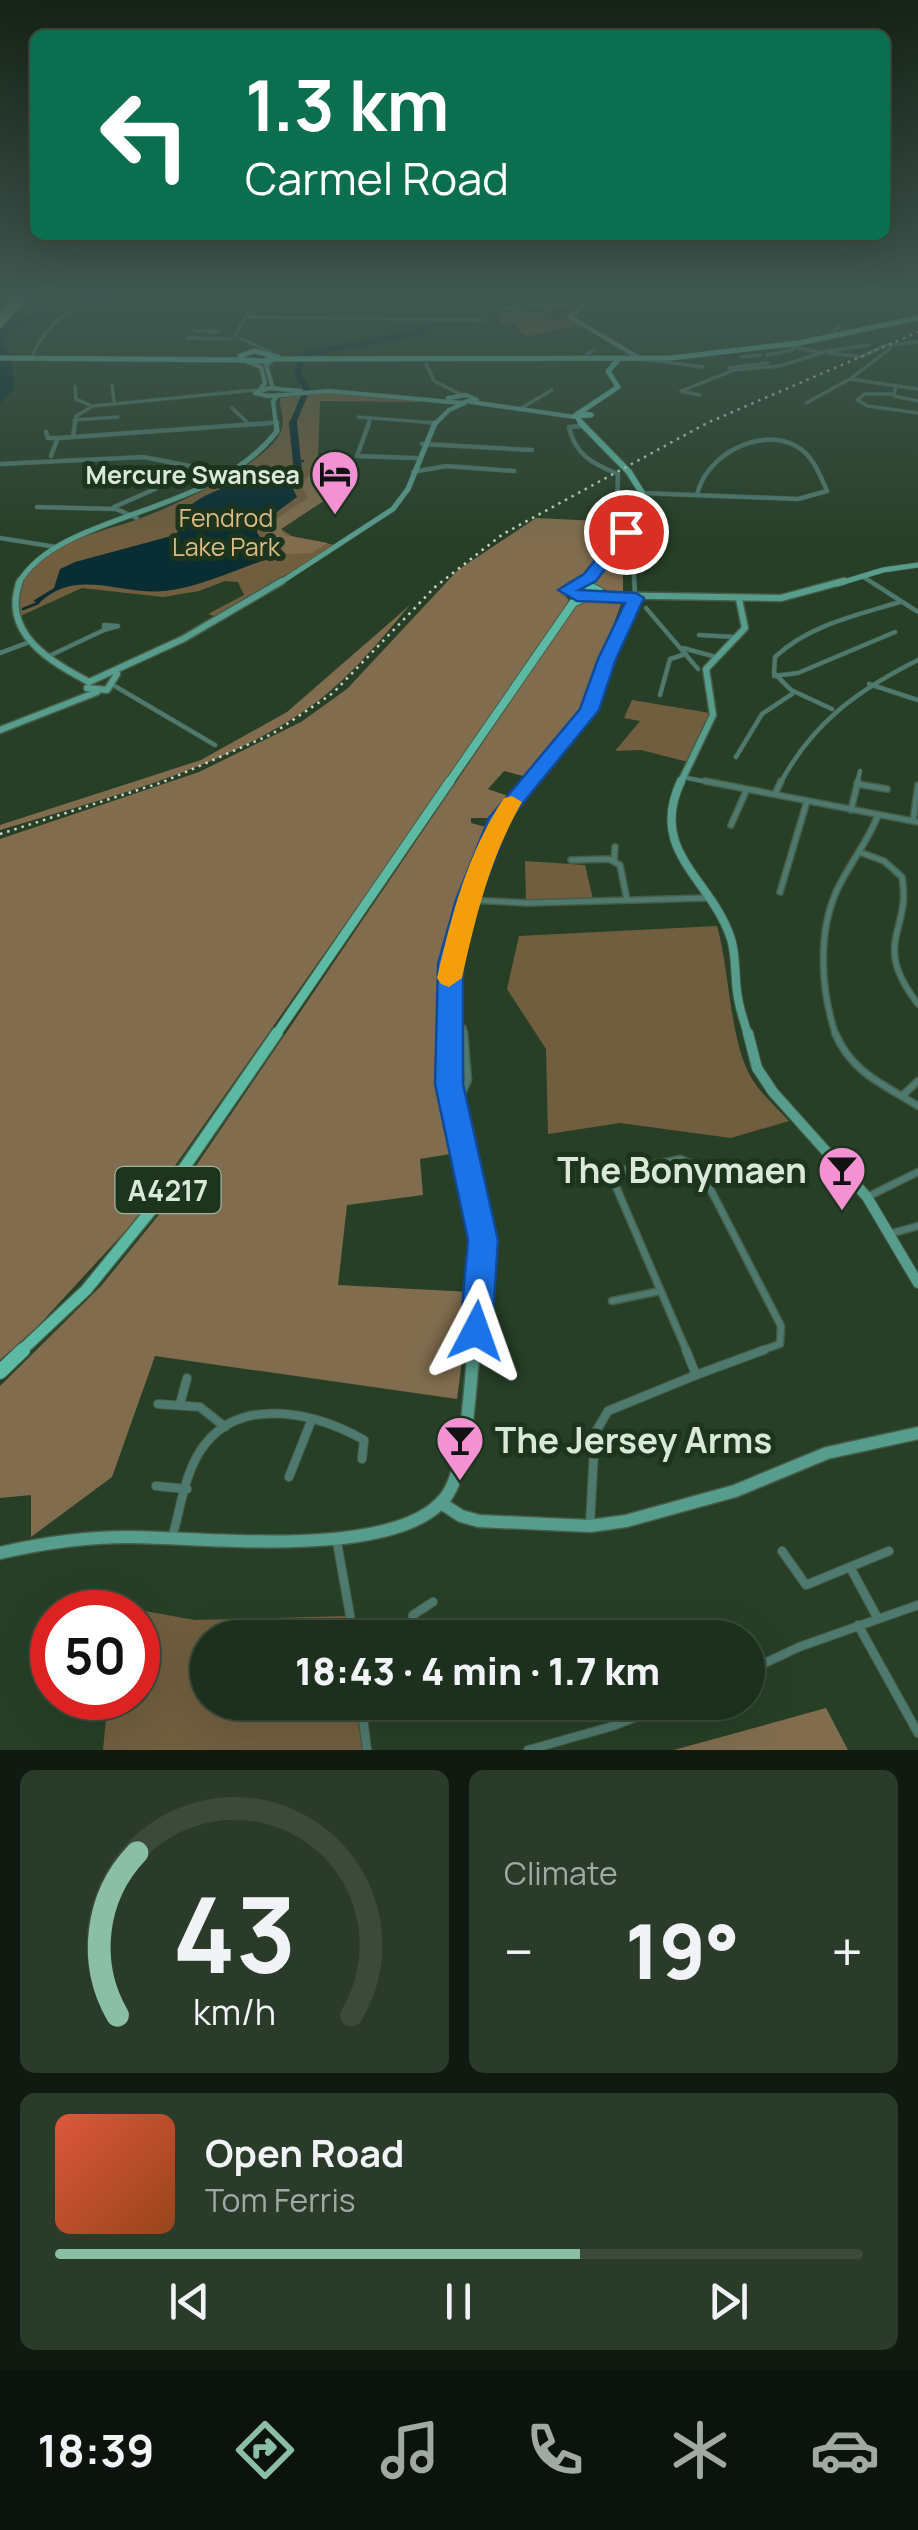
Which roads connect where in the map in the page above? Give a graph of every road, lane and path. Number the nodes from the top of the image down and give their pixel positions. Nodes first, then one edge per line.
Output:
1 (264, 380) edge
2 (271, 380) edge
3 (432, 380) edge
4 (613, 380) edge
5 (710, 380) edge
6 (849, 380) edge
7 (854, 380) edge
8 (112, 384) dead end
9 (75, 386) dead end
10 (896, 386) junction
11 (918, 389) edge
12 (552, 390) dead end
13 (259, 392) junction
14 (277, 393) junction
15 (892, 394) junction
16 (700, 395) dead end
17 (453, 399) junction
18 (470, 401) junction
19 (114, 402) junction
20 (918, 402) edge
21 (806, 403) dead end
22 (596, 404) junction
23 (93, 406) junction
24 (232, 408) dead end
25 (518, 410) junction
26 (918, 413) edge
27 (578, 415) junction
28 (588, 416) junction
29 (118, 417) dead end
30 (358, 417) dead end
31 (370, 419) junction
32 (74, 420) junction
33 (278, 422) junction
34 (436, 423) junction
35 (249, 424) junction
36 (582, 426) junction
37 (46, 432) dead end
38 (73, 437) junction
39 (591, 437) joint
40 (59, 438) junction
41 (422, 444) junction
42 (532, 450) dead end
43 (51, 456) dead end
44 (416, 458) junction
45 (0, 464) edge
46 (514, 471) dead end
47 (413, 472) junction
48 (229, 474) junction
49 (635, 475) joint
50 (155, 489) dead end
51 (642, 493) junction
52 (697, 495) junction
53 (37, 507) dead end
54 (112, 508) junction
55 (636, 512) junction
56 (137, 518) junction
57 (0, 538) edge
58 (632, 539) dead end
59 (56, 546) junction
60 (918, 565) edge
61 (859, 575) junction
62 (594, 587) junction
63 (636, 598) junction
64 (573, 599) junction
65 (739, 599) junction
66 (900, 602) junction
67 (646, 608) dead end
68 (918, 612) edge
69 (104, 630) dead end
70 (896, 632) dead end
71 (703, 633) dead end
72 (736, 637) junction
73 (27, 644) junction
74 (680, 647) junction
75 (0, 653) edge
76 (686, 654) junction
77 (716, 657) junction
78 (46, 658) junction
79 (918, 660) edge
80 (698, 670) dead end
81 (117, 674) junction
82 (774, 676) junction
83 (102, 679) junction
84 (113, 684) junction
85 (868, 684) junction
86 (88, 685) junction
87 (100, 692) junction
88 (120, 692) junction
89 (660, 694) dead end
90 (792, 694) junction
91 (82, 697) junction
92 (918, 700) edge
93 (832, 708) junction
94 (0, 730) edge
95 (214, 745) dead end
96 (736, 757) dead end
97 (860, 771) dead end
98 (682, 777) junction
99 (857, 784) junction
100 (918, 785) edge
101 (747, 789) junction
102 (887, 789) dead end
103 (775, 794) junction
104 (807, 801) junction
105 (851, 810) junction
106 (878, 815) junction
107 (915, 822) edge
108 (731, 825) dead end
109 (614, 847) dead end
110 (862, 853) junction
111 (571, 860) dead end
112 (614, 860) junction
113 (780, 892) dead end
114 (706, 898) junction
115 (467, 900) junction
116 (628, 900) junction
117 (918, 1004) edge
118 (448, 1022) junction
119 (918, 1080) edge
120 (902, 1097) junction
121 (918, 1106) edge
122 (453, 1110) junction
123 (918, 1172) edge
124 (867, 1196) junction
125 (918, 1226) edge
126 (889, 1234) junction
127 (918, 1282) edge
128 (660, 1291) junction
129 (612, 1300) dead end
130 (0, 1372) edge
131 (697, 1377) junction
132 (187, 1378) dead end
133 (158, 1404) dead end
134 (180, 1404) junction
135 (313, 1418) junction
136 (225, 1427) junction
137 (918, 1433) edge
138 (362, 1459) dead end
139 (289, 1477) dead end
140 (156, 1486) dead end
141 (187, 1489) junction
142 (442, 1502) junction
143 (590, 1526) junction
144 (172, 1540) junction
145 (337, 1540) junction
146 (889, 1550) dead end
147 (782, 1551) dead end
148 (0, 1553) edge
149 (850, 1567) junction
150 (432, 1602) dead end
151 (918, 1604) edge
152 (877, 1617) junction
153 (351, 1620) edge
154 (412, 1620) edge
155 (858, 1625) junction
156 (765, 1664) edge
157 (364, 1720) edge
158 (629, 1720) edge
159 (918, 1733) edge
160 (367, 1750) edge
161 (528, 1750) edge

1 - 13 street
2 - 14 street
3 - 17 street
4 - 22 main road
5 - 16 street
6 - 21 street
7 - 10 street
8 - 19 street
9 - 23 street
10 - 11 street
10 - 15 street
12 - 25 street
13 - 14 street
13 - 14 street
13 - 19 street
14 - 17 street
14 - 33 street
15 - 20 street
15 - 26 street
17 - 18 street
17 - 18 street
17 - 34 street
18 - 25 street
19 - 23 street
22 - 27 main road
22 - 28 main road
23 - 32 street
24 - 35 street
25 - 27 street
27 - 28 main road
27 - 36 main road
28 - 36 main road
29 - 32 street
30 - 31 street
31 - 34 street
31 - 44 street
32 - 38 street
33 - 35 street
33 - 48 street
34 - 41 street
35 - 38 street
36 - 39 main road
36 - 55 street
37 - 40 street
38 - 40 street
39 - 49 main road
40 - 43 street
41 - 42 street
41 - 44 street
44 - 47 street
45 - 48 street
46 - 47 street
47 - 81 street
48 - 56 street
49 - 51 main road
50 - 54 street
51 - 52 street
51 - 55 main road
52 - 52 street
53 - 54 street
54 - 56 street
55 - 62 main road
56 - 59 street
57 - 59 street
58 - 63 street
59 - 73 street
60 - 61 street
61 - 65 street
61 - 66 street
62 - 63 street
62 - 64 main road, A4217
62 - 64 main road
63 - 65 street
63 - 115 street
64 - 130 main road, A4217
65 - 72 street
66 - 68 street
66 - 82 street
67 - 74 street
69 - 78 street
70 - 82 street
71 - 72 street
72 - 77 street
73 - 75 street
73 - 78 street
74 - 76 street
74 - 77 street
76 - 80 street
76 - 89 street
77 - 98 street
78 - 86 street
79 - 85 street
81 - 83 street
81 - 84 street
82 - 90 street
83 - 84 street
83 - 86 street
84 - 87 street
84 - 88 street
85 - 92 street
85 - 93 street
86 - 87 street
86 - 91 street
87 - 88 street
87 - 91 street
88 - 95 street
90 - 93 street
90 - 96 street
91 - 94 street
93 - 103 street
97 - 99 street
98 - 101 street
98 - 114 street
99 - 102 street
99 - 105 street
100 - 107 street
101 - 103 street
101 - 108 street
103 - 104 street
104 - 105 street
104 - 113 street
105 - 106 street
106 - 107 street
106 - 110 street
109 - 112 street
110 - 117 street
110 - 120 street
111 - 112 street
112 - 116 street
114 - 116 street
114 - 124 street
115 - 116 street
115 - 118 street
118 - 122 street
118 - 122 street
119 - 120 street
120 - 121 street
122 - 142 street
123 - 124 street
124 - 126 street
125 - 126 street
126 - 127 street
128 - 129 street
128 - 131 street
128 - 131 street
131 - 143 street
132 - 134 street
133 - 134 street
134 - 136 street
135 - 136 street
135 - 138 street
135 - 139 street
136 - 141 street
137 - 143 street
140 - 141 street
141 - 144 street
142 - 143 street
142 - 145 street
144 - 145 street
144 - 148 street
145 - 153 street
146 - 149 street
147 - 149 street
149 - 152 street
150 - 154 street
151 - 152 street
152 - 155 street
155 - 156 street
155 - 159 street
157 - 160 street
158 - 161 street

